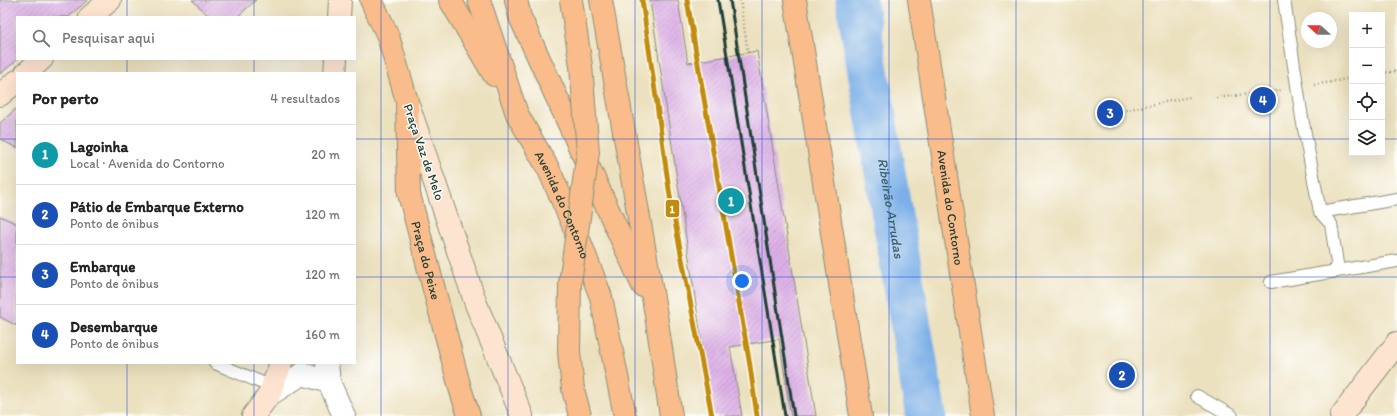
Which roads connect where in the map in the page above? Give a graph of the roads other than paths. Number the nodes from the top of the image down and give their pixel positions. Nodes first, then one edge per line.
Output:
1 (110, 0) edge
2 (340, 0) edge
3 (371, 0) edge
4 (450, 0) edge
5 (479, 0) edge
6 (516, 0) edge
7 (571, 0) edge
8 (601, 0) edge
9 (795, 0) edge
10 (919, 0) edge
11 (1284, 0) edge
12 (91, 16) edge
13 (339, 16) edge
14 (41, 60) edge
15 (336, 60) edge
16 (27, 72) edge
17 (335, 72) edge
18 (16, 82) edge
19 (0, 95) edge
20 (407, 100) junction
21 (517, 114) junction
22 (1397, 199) edge
23 (1320, 212) junction
24 (1397, 261) edge
25 (1338, 270) junction
26 (1271, 282) dead end
27 (656, 315) junction
28 (1397, 343) edge
29 (217, 364) edge
30 (281, 364) edge
31 (328, 373) edge
32 (271, 391) junction
33 (1197, 396) dead end
34 (253, 416) edge
35 (344, 416) edge
36 (469, 416) edge
37 (522, 416) edge
38 (580, 416) edge
39 (625, 416) edge
40 (671, 416) edge
41 (861, 416) edge
42 (983, 416) edge
43 (1232, 416) edge
44 (1341, 416) edge

1 - 12 main road
2 - 13 main road
3 - 20 main road, Praça Vaz de Melo
4 - 21 main road
5 - 21 main road, Avenida do Contorno
6 - 27 main road
7 - 38 main road, bridge
8 - 27 main road
9 - 41 main road
10 - 42 main road, Avenida do Contorno
11 - 23 lane
14 - 16 main road
15 - 17 main road
18 - 19 main road
20 - 36 main road, Praça do Peixe
20 - 37 main road, Praça Vaz de Melo
21 - 39 main road, Avenida do Contorno
22 - 23 lane
23 - 25 lane
24 - 25 lane
25 - 26 lane
27 - 40 main road
28 - 44 main road
29 - 32 lane
30 - 32 main road
31 - 32 street
31 - 35 street
32 - 34 main road
33 - 43 lane

